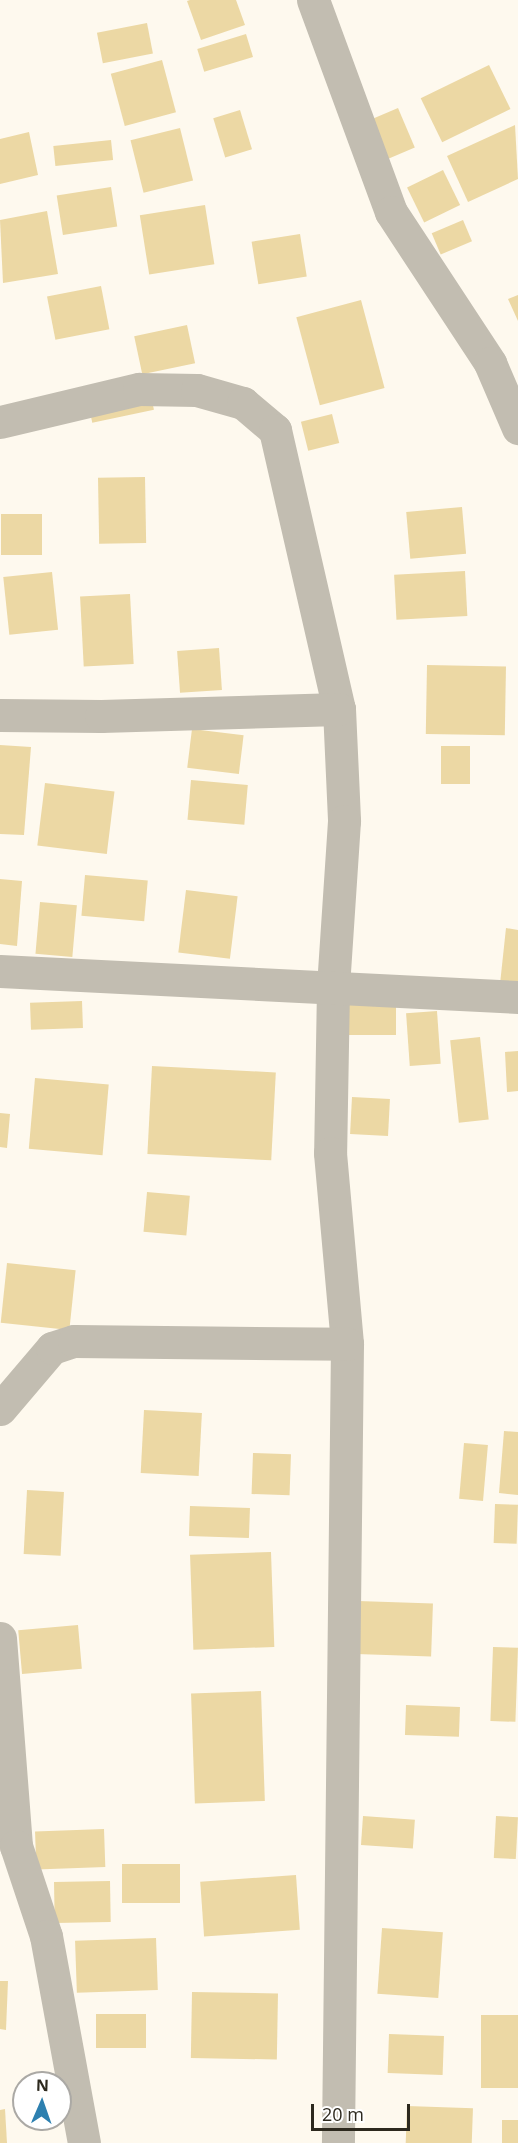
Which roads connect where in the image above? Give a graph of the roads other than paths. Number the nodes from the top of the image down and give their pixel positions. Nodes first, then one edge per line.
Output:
1 (313, 0) edge
2 (0, 422) edge
3 (518, 428) edge
4 (339, 709) junction
5 (0, 715) edge
6 (0, 971) edge
7 (333, 988) junction
8 (518, 997) edge
9 (347, 1344) junction
10 (0, 1409) edge
11 (0, 1638) edge
12 (84, 2143) edge
13 (338, 2143) edge

1 - 3 street
2 - 4 street
4 - 5 street
4 - 7 street
6 - 7 street
7 - 8 street
7 - 9 street
9 - 10 street
9 - 13 street
11 - 12 street

